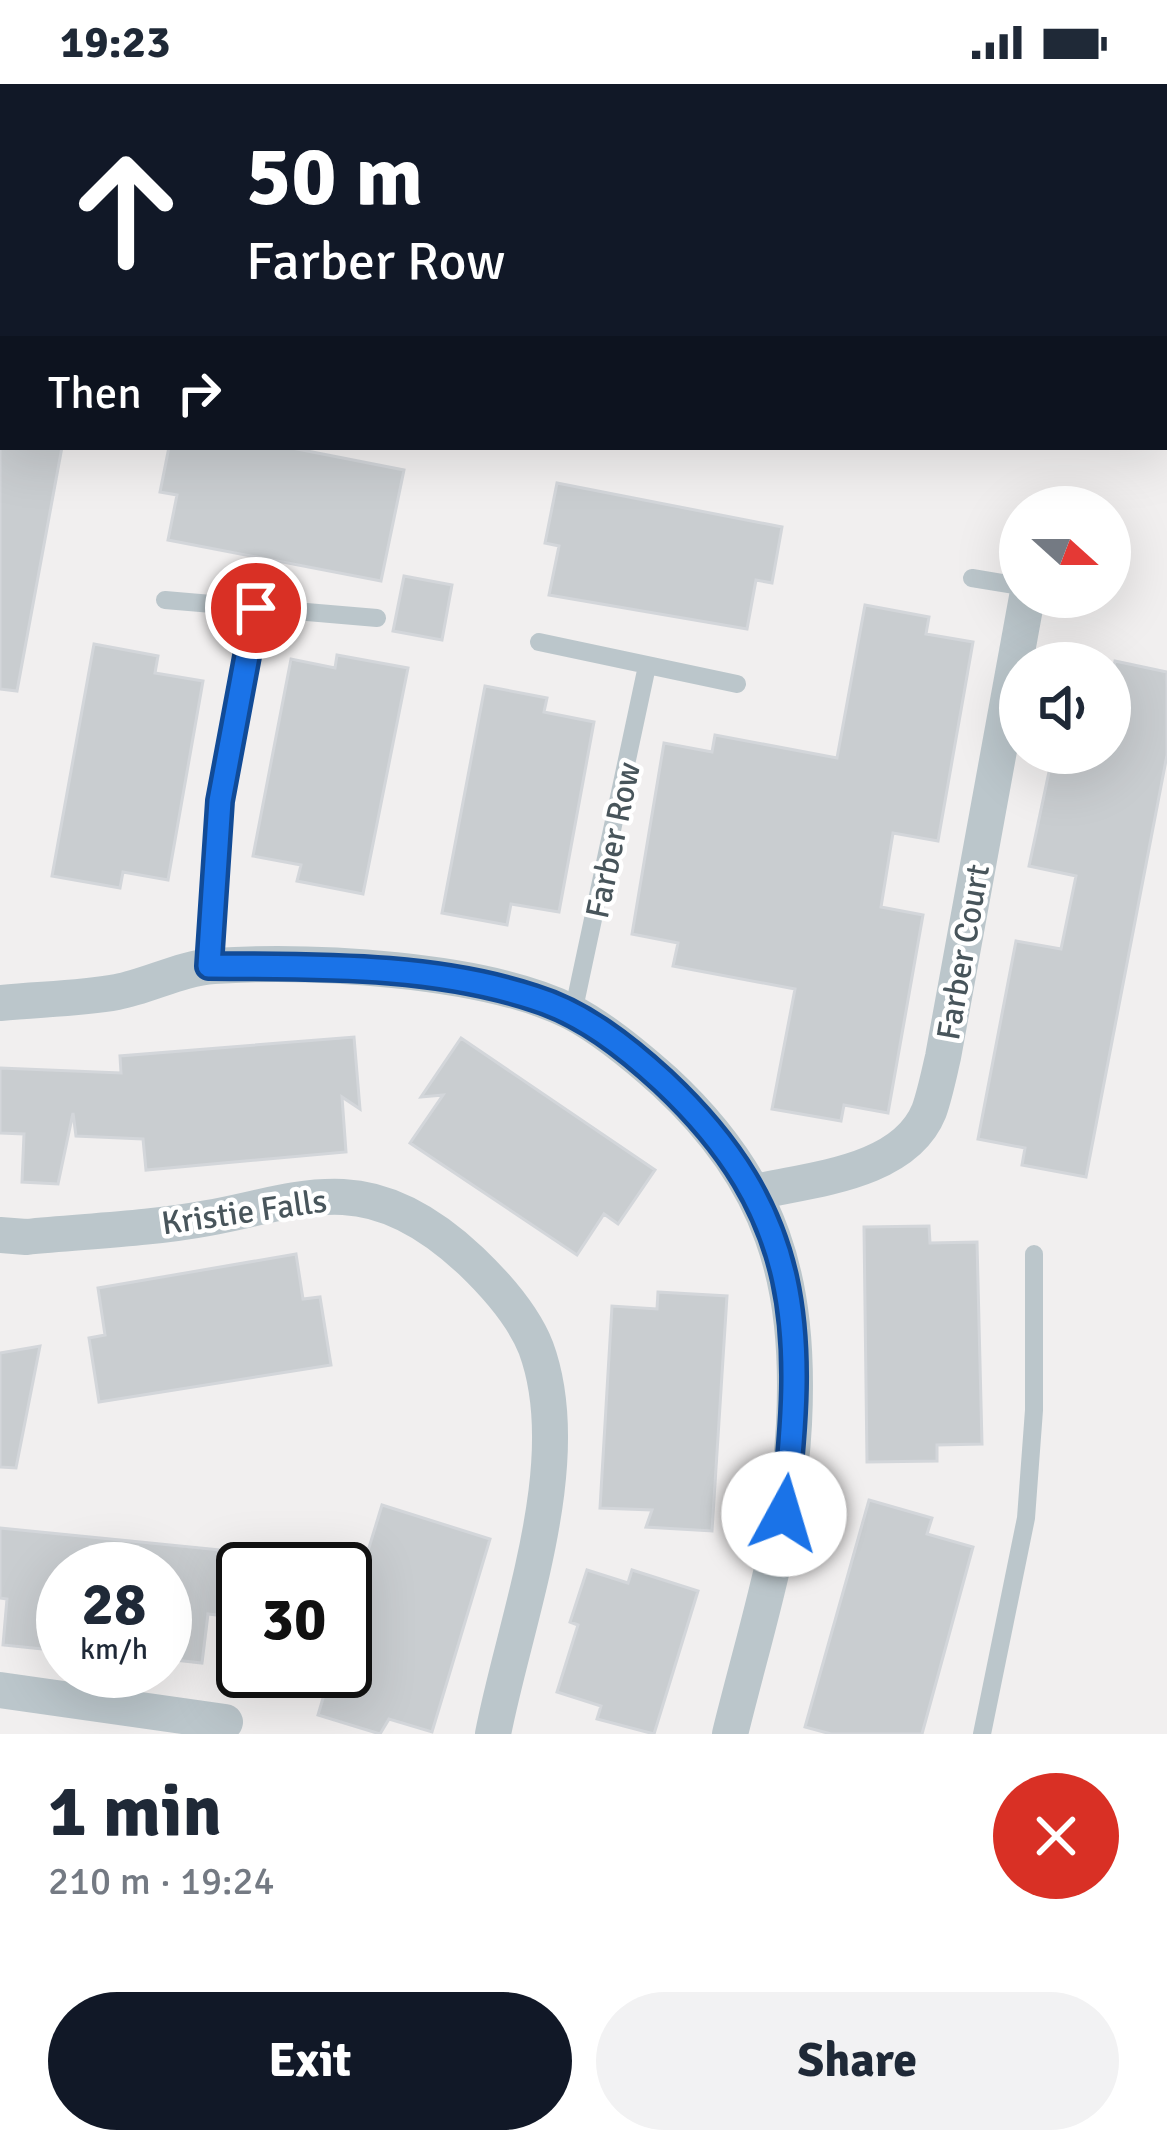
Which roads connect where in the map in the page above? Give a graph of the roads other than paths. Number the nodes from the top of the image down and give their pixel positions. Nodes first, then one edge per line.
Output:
1 (972, 578) dead end
2 (999, 582) edge
3 (165, 600) dead end
4 (256, 608) junction
5 (377, 618) dead end
6 (1023, 618) edge
7 (538, 642) dead end
8 (647, 666) junction
9 (737, 684) dead end
10 (209, 966) junction
11 (0, 1003) edge
12 (573, 1013) junction
13 (756, 1192) junction
14 (0, 1235) edge
15 (1034, 1255) dead end
16 (0, 1690) edge
17 (95, 1719) edge
18 (225, 1722) dead end
19 (493, 1734) edge
20 (730, 1734) edge
21 (982, 1734) edge

1 - 2 lane
3 - 4 lane
4 - 5 lane
4 - 10 lane
6 - 13 street, Farber Court
7 - 8 lane
8 - 9 lane
8 - 12 lane, Farber Row
10 - 11 street
10 - 12 street
12 - 13 street
13 - 20 street
14 - 19 street, Kristie Falls
15 - 21 lane
16 - 17 street
17 - 18 street

